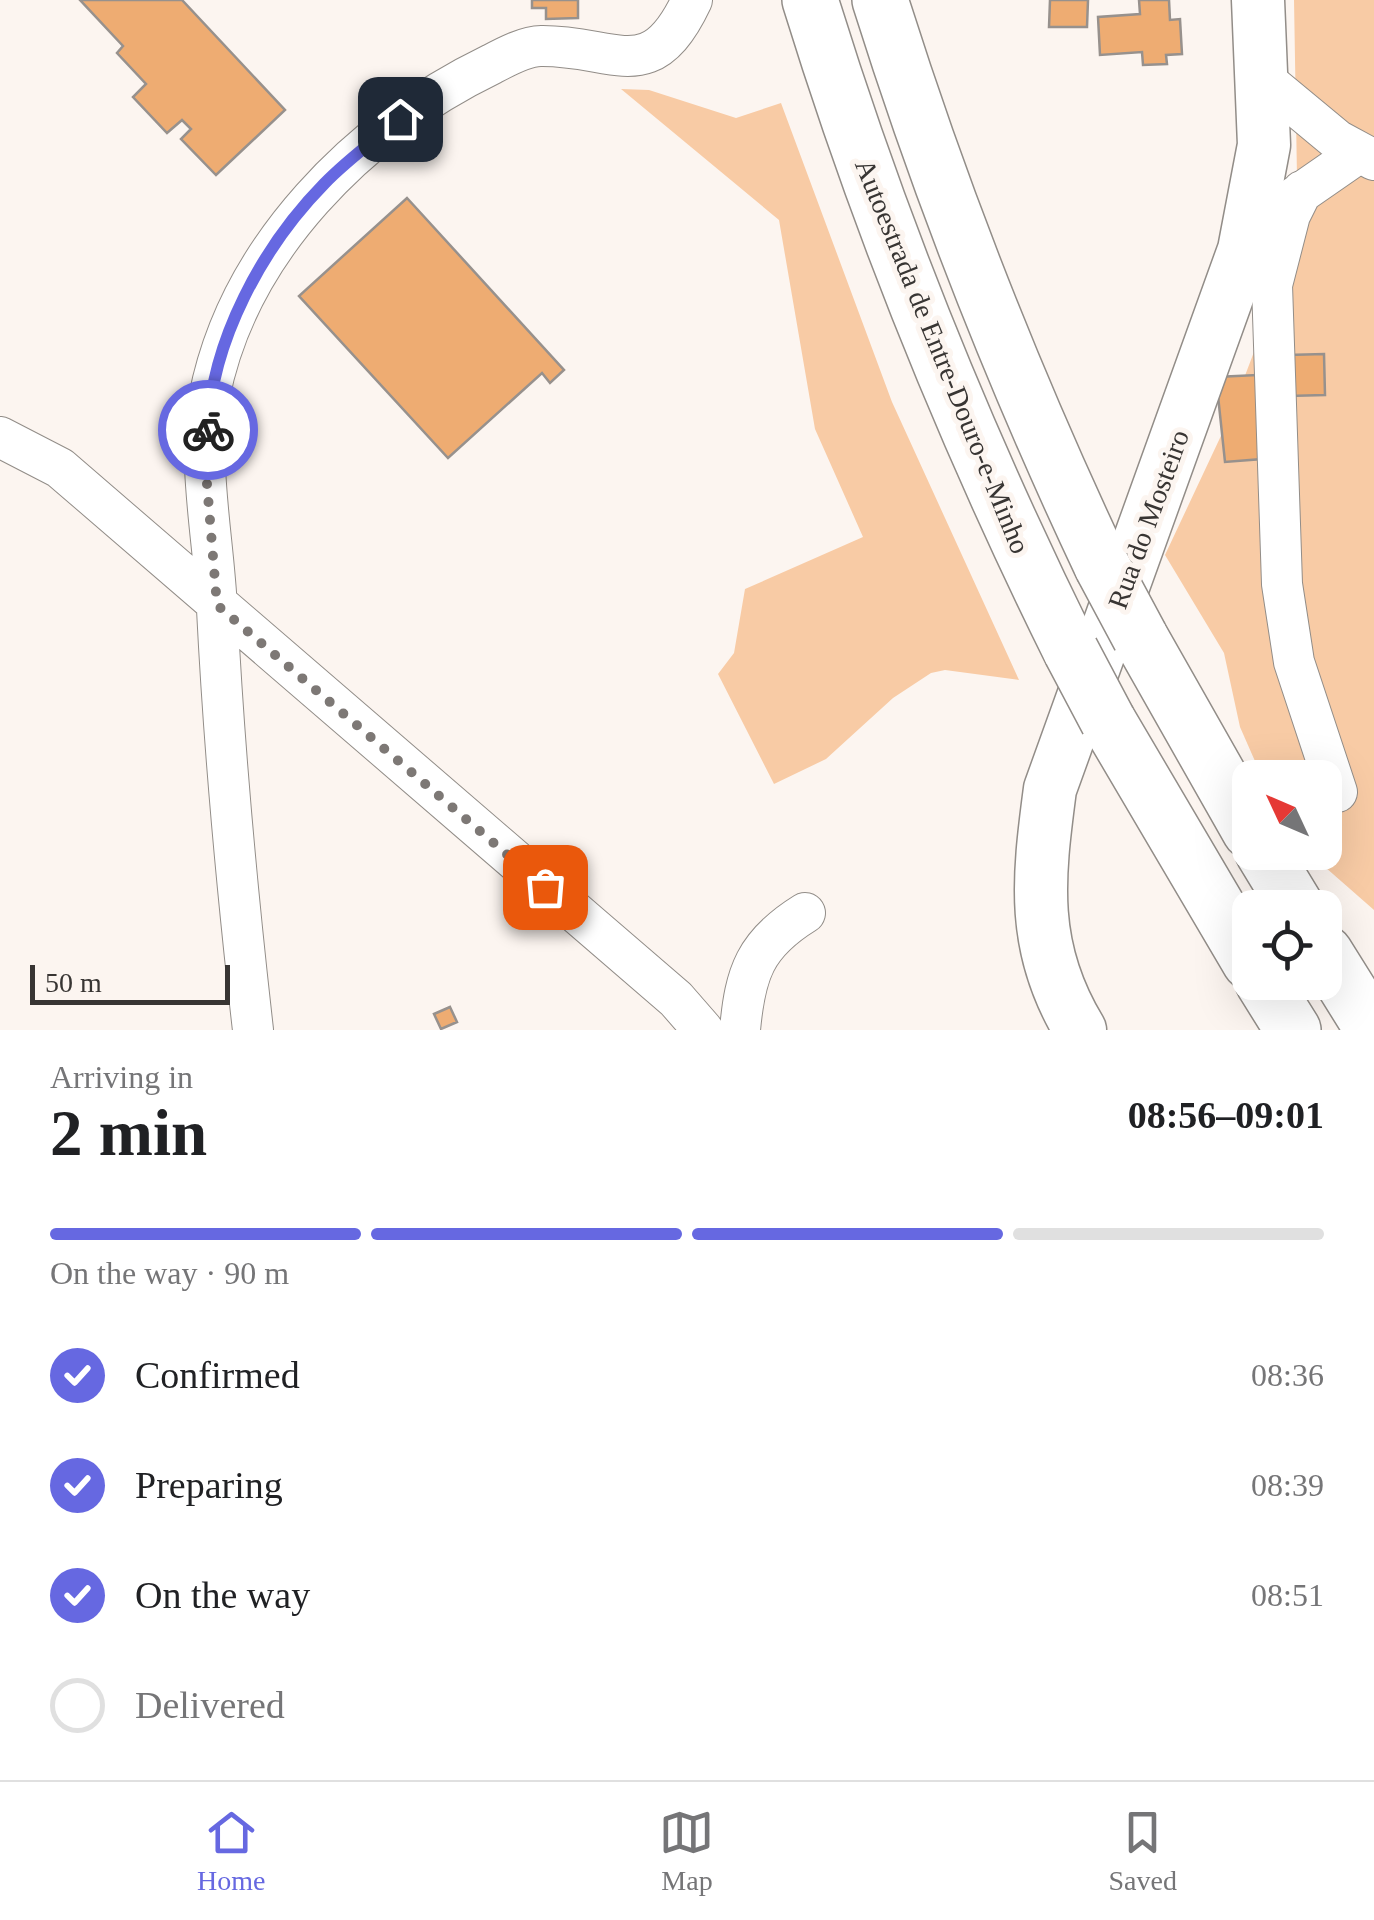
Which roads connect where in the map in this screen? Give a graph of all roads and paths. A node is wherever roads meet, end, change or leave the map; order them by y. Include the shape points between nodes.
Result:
1 (692, 0) edge
2 (810, 0) edge
3 (880, 0) edge
4 (1258, 0) edge
5 (1261, 77) junction
6 (1264, 146) junction
7 (1356, 151) edge
8 (1302, 191) junction
9 (1244, 250) junction
10 (0, 437) edge
11 (217, 605) junction
12 (1326, 760) edge
13 (1232, 799) edge
14 (805, 913) dead end
15 (1232, 932) edge
16 (1342, 980) edge
17 (1274, 1000) edge
18 (253, 1030) edge
19 (703, 1030) edge
20 (740, 1030) edge
21 (1080, 1030) edge
22 (1293, 1030) edge
23 (1373, 1030) edge

1 - 11 street via 662,48 632,60 538,46 426,97 324,184 265,259 238,311 209,398 207,484
2 - 15 highway, Autoestrada de Entre-Douro-e-Minho, bridge via 858,150 957,405 1108,722
3 - 13 highway, bridge via 1005,349 1102,566
4 - 5 main road, Rua do Mosteiro
5 - 6 main road, Rua do Mosteiro
5 - 7 street
6 - 7 street via 1299,164
6 - 9 main road, Rua do Mosteiro
7 - 8 street
8 - 9 street
8 - 12 street via 1272,285 1282,584 1294,662
9 - 21 main road, Rua do Mosteiro via 1050,789 1038,878 1044,951
10 - 11 street via 60,468
11 - 18 street
11 - 19 street via 676,999
14 - 20 street via 779,929 748,973
16 - 23 highway
17 - 22 highway

